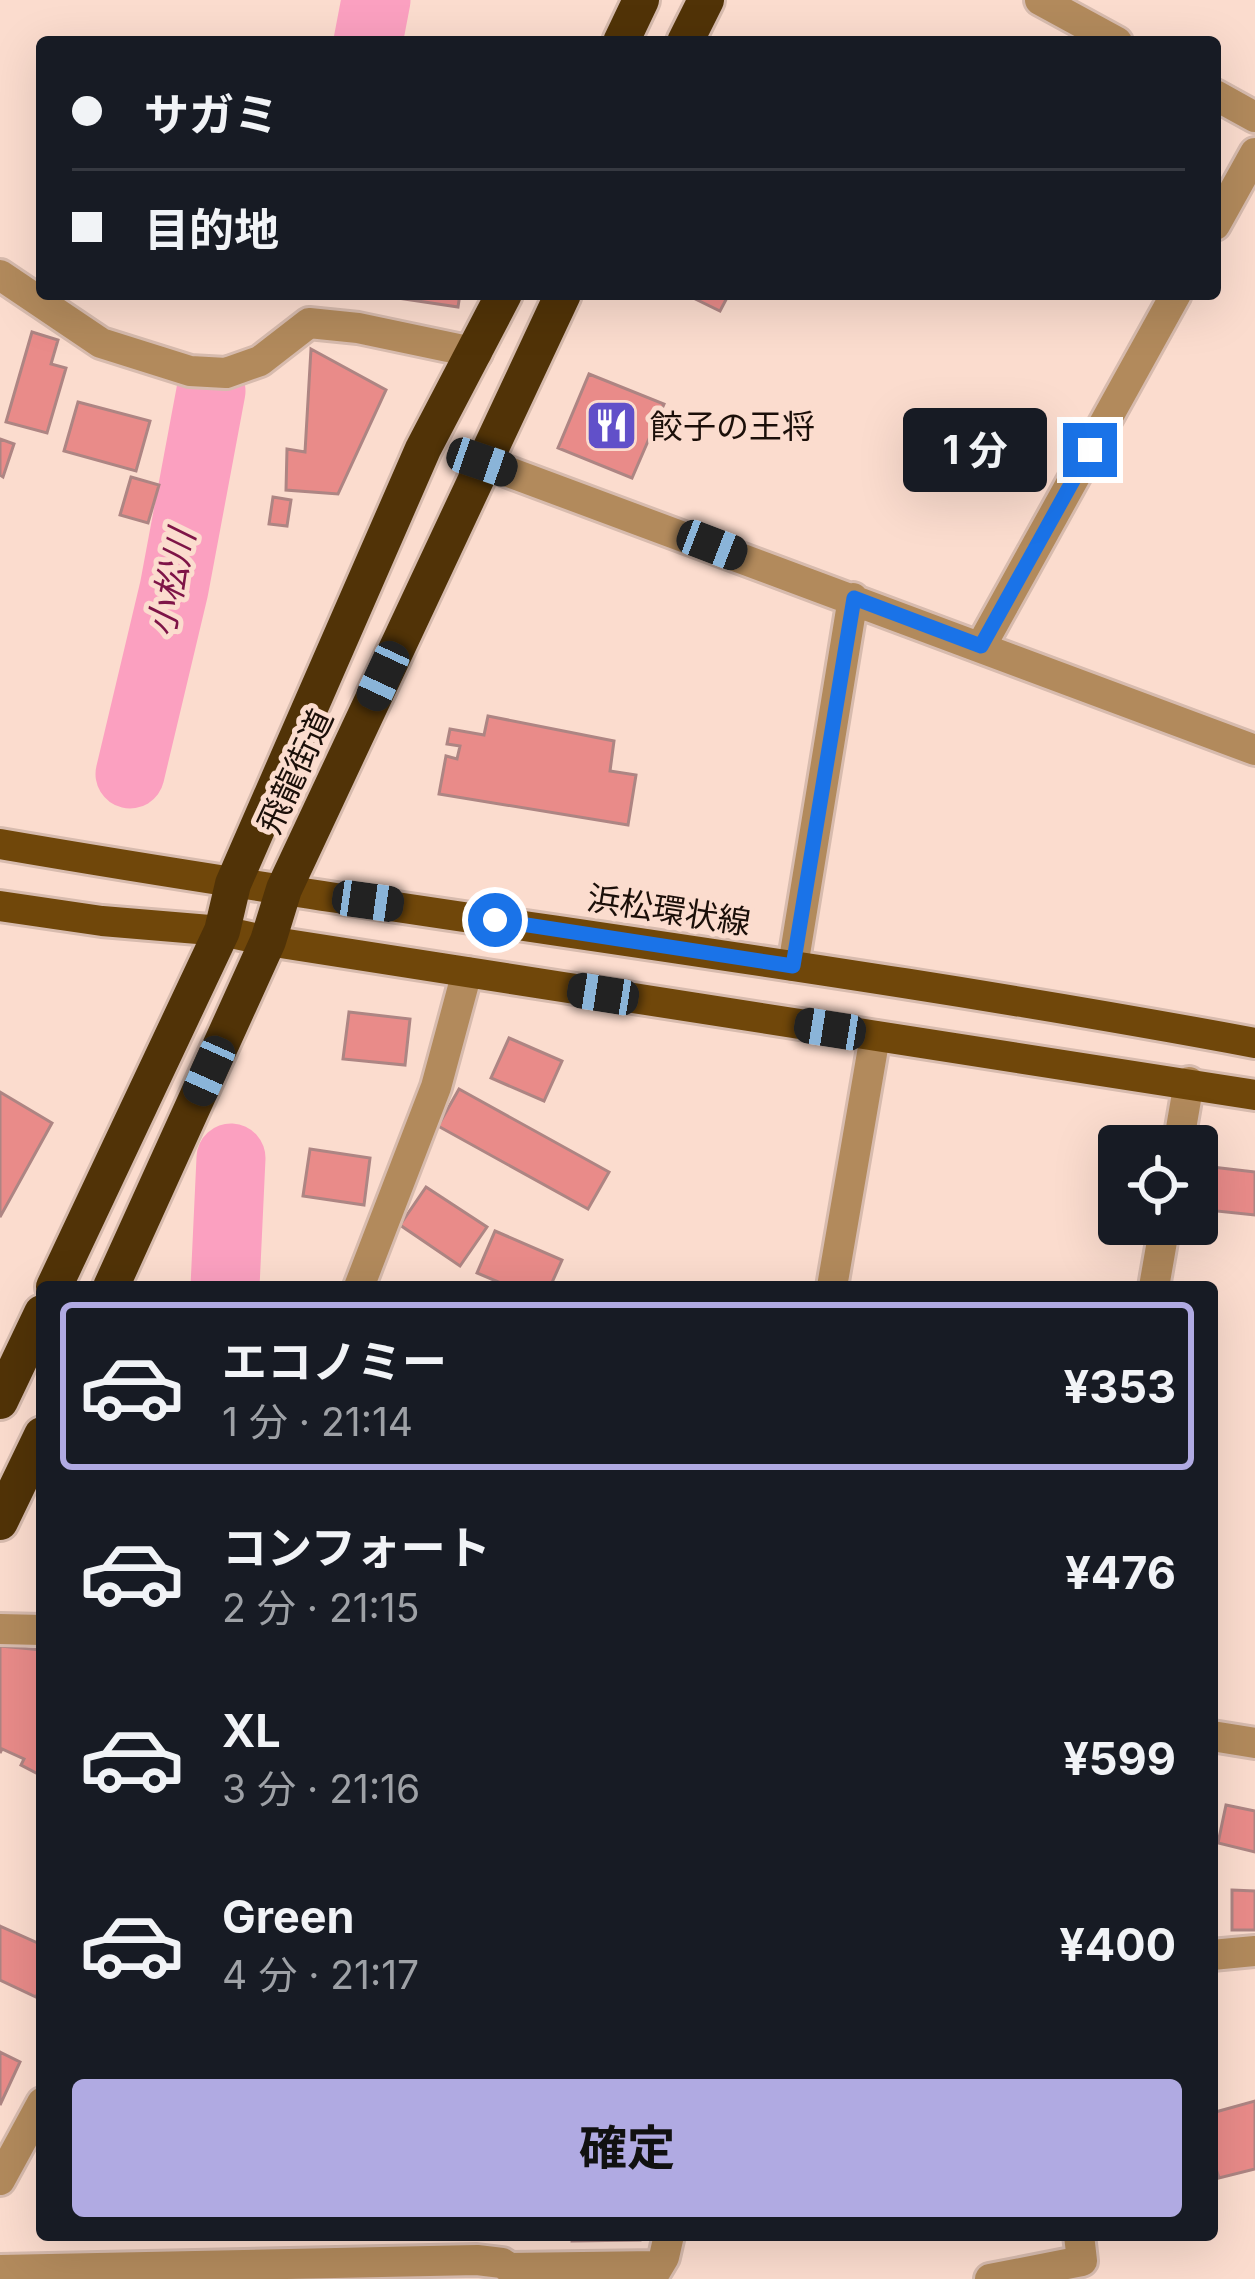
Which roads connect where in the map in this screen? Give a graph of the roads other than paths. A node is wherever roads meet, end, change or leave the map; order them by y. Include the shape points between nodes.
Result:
1 (641, 0) edge
2 (706, 0) edge
3 (1040, 0) edge
4 (625, 36) edge
5 (689, 36) edge
6 (1106, 36) edge
7 (1221, 98) edge
8 (1255, 117) edge
9 (1255, 153) edge
10 (1221, 214) edge
11 (0, 275) edge
12 (36, 299) edge
13 (37, 300) edge
14 (501, 300) edge
15 (560, 300) edge
16 (1174, 300) edge
17 (477, 352) junction
18 (482, 462) junction
19 (854, 598) junction
20 (981, 646) junction
21 (1255, 750) edge
22 (0, 844) edge
23 (233, 884) junction
24 (284, 889) junction
25 (0, 906) edge
26 (222, 931) junction
27 (268, 941) junction
28 (793, 966) junction
29 (467, 972) junction
30 (875, 1036) junction
31 (1255, 1043) edge
32 (1190, 1082) junction
33 (1255, 1096) edge
34 (1182, 1125) edge
35 (1161, 1245) edge
36 (57, 1281) edge
37 (114, 1281) edge
38 (361, 1281) edge
39 (833, 1281) edge
40 (1155, 1281) edge
41 (36, 1326) edge
42 (0, 1401) edge
43 (36, 1447) edge
44 (0, 1522) edge
45 (0, 1629) edge
46 (36, 1630) edge
47 (1218, 1737) edge
48 (1255, 1743) edge
49 (1255, 1951) edge
50 (1218, 1954) edge
51 (36, 2114) edge
52 (0, 2180) edge
53 (667, 2241) edge
54 (1079, 2241) edge
55 (0, 2270) edge
56 (518, 2273) edge
57 (654, 2273) edge
58 (990, 2279) edge

1 - 4 highway
2 - 5 highway
3 - 6 street
7 - 8 street
9 - 10 street
11 - 12 street
13 - 17 street via 101,343 190,371 226,373 260,361 309,323
14 - 17 highway, 飛龍街道
15 - 18 highway, 飛龍街道
16 - 20 street
17 - 23 highway, 飛龍街道 via 423,449
18 - 19 street
18 - 24 highway, 飛龍街道
19 - 20 street
19 - 28 street
20 - 21 street
22 - 23 main road, 浜松環状線
23 - 24 main road, 浜松環状線
23 - 26 highway, 飛龍街道
24 - 27 highway, 飛龍街道
24 - 28 main road, 浜松環状線
25 - 26 main road
26 - 27 main road
26 - 36 highway, 飛龍街道
27 - 29 main road
27 - 37 highway, 飛龍街道
28 - 31 main road, 浜松環状線
29 - 30 main road
29 - 38 street via 436,1087
30 - 32 main road
30 - 39 street
32 - 33 main road
32 - 34 street
35 - 40 street
41 - 42 highway
43 - 44 highway
45 - 46 street
47 - 48 street
49 - 50 street
51 - 52 street
53 - 57 street
54 - 58 street via 1082,2261
55 - 56 street via 477,2260
56 - 57 street

